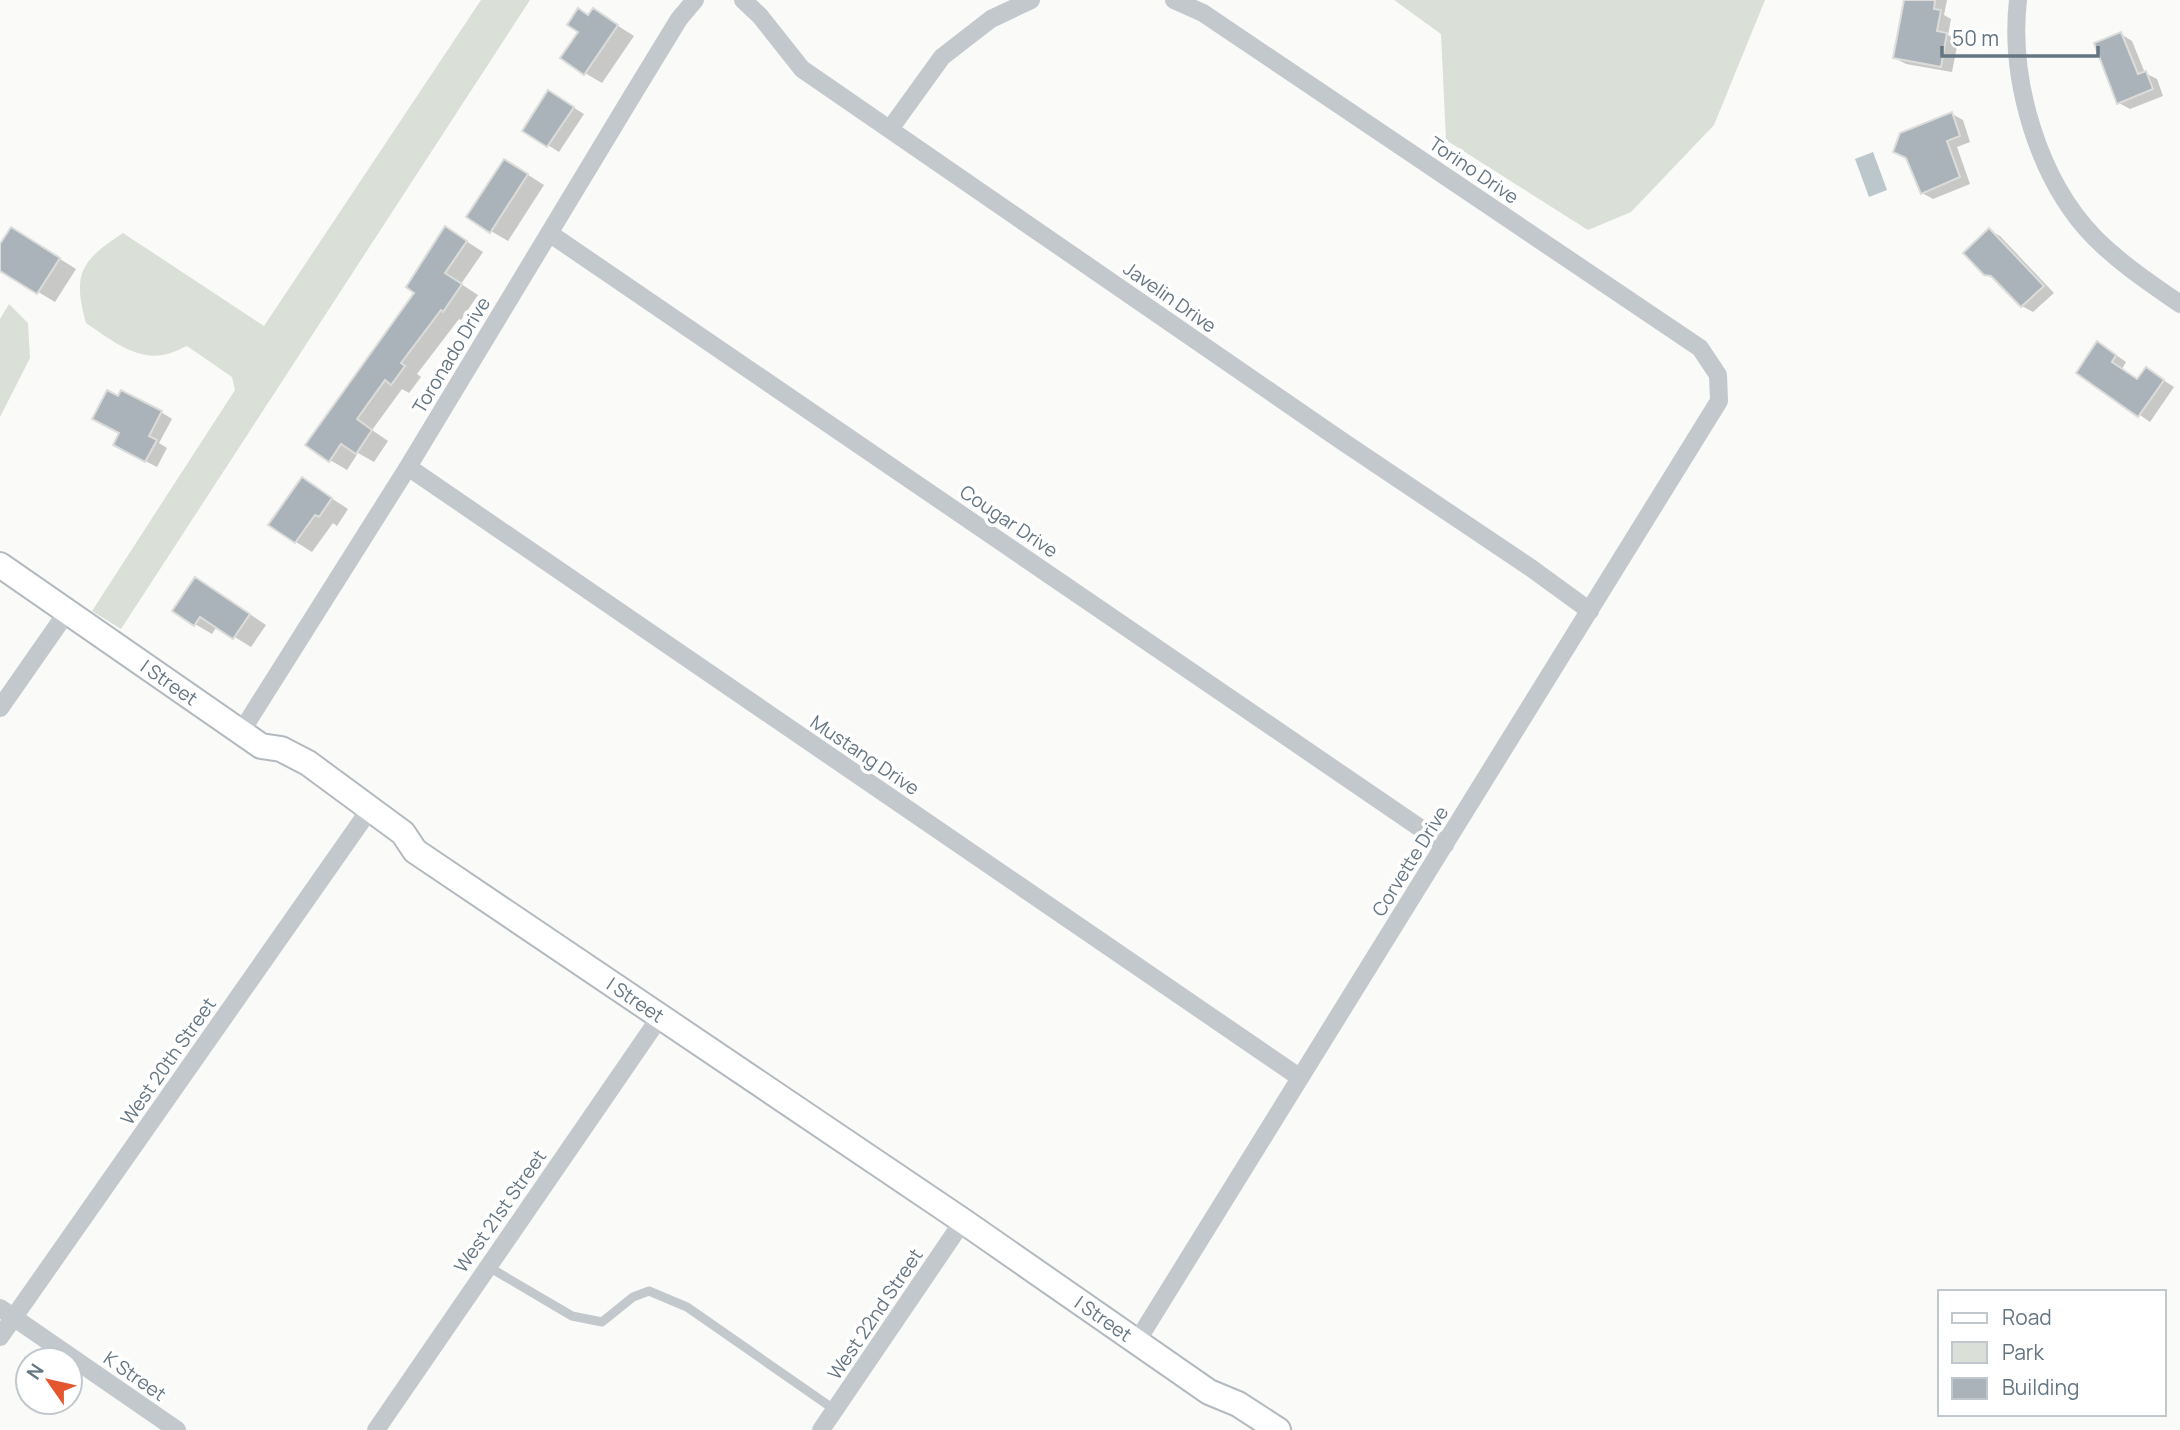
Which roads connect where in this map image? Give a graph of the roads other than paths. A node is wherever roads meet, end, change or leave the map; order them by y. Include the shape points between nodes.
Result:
1 (695, 0) edge
2 (743, 0) edge
3 (1031, 0) edge
4 (1174, 0) edge
5 (2018, 0) edge
6 (890, 129) junction
7 (549, 233) junction
8 (2180, 304) edge
9 (1719, 401) joint
10 (408, 467) junction
11 (0, 565) edge
12 (1590, 611) junction
13 (67, 612) junction
14 (0, 708) edge
15 (241, 732) junction
16 (370, 809) junction
17 (1445, 845) junction
18 (660, 1017) junction
19 (1298, 1077) junction
20 (963, 1221) junction
21 (487, 1266) junction
22 (7, 1313) edge
23 (0, 1337) edge
24 (1136, 1343) junction
25 (835, 1410) junction
26 (1271, 1428) edge
27 (177, 1430) edge
28 (376, 1430) edge
29 (821, 1430) edge

1 - 7 street, Toronado Drive
2 - 6 street, Javelin Drive via 802,69
3 - 6 street via 991,19 942,57
4 - 9 street, Torino Drive via 1203,13 1700,348 1718,375
5 - 8 street via 2015,27 2022,94 2046,164 2093,236 2123,264
6 - 12 street, Javelin Drive
7 - 10 street, Toronado Drive
7 - 17 street, Cougar Drive
9 - 12 street, Corvette Drive
10 - 15 street, Toronado Drive
10 - 19 street, Mustang Drive
11 - 13 street, I Street
12 - 17 street, Corvette Drive
13 - 14 street
13 - 15 street, I Street
15 - 16 street, I Street via 261,746 281,748 308,763
16 - 18 street, I Street via 403,833 415,851
16 - 22 street, West 20th Street
17 - 19 street, Corvette Drive
18 - 20 street, I Street
18 - 21 street, West 21st Street
19 - 24 street, Corvette Drive
20 - 24 street, I Street
20 - 25 street, West 22nd Street
21 - 25 lane via 572,1315 602,1322 633,1297 649,1291 687,1307
21 - 28 street, West 21st Street
22 - 23 street, West 20th Street
22 - 27 street, K Street
24 - 26 street, I Street
25 - 29 street, West 22nd Street

